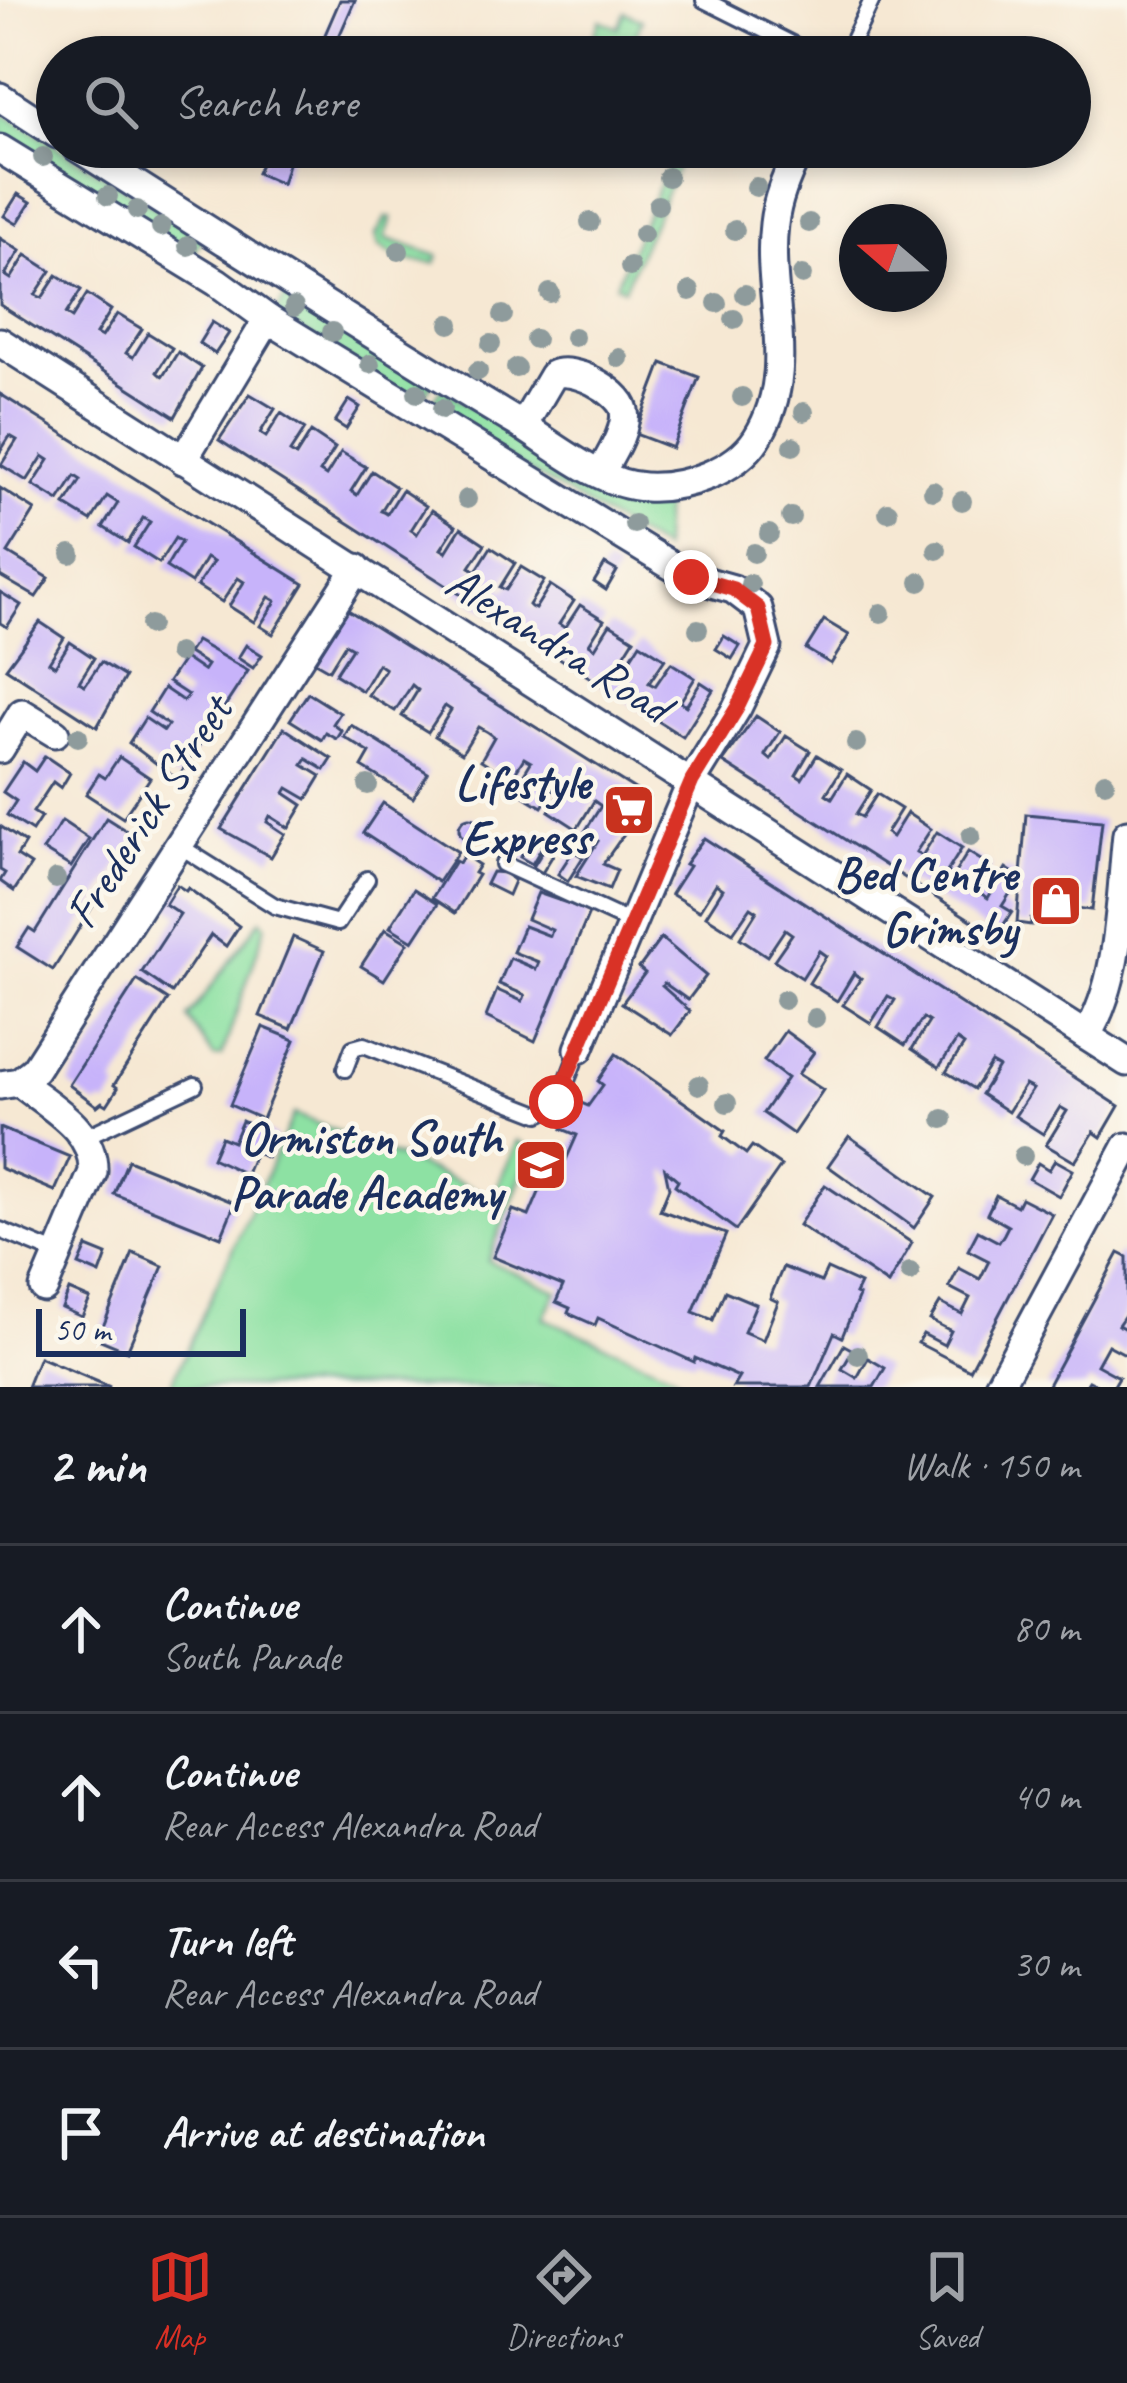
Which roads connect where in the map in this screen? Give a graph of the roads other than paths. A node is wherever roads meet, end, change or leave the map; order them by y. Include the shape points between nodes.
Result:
1 (704, 0) edge
2 (872, 0) edge
3 (776, 36) edge
4 (854, 36) edge
5 (0, 97) edge
6 (36, 120) edge
7 (0, 149) edge
8 (111, 168) edge
9 (790, 168) edge
10 (268, 319) junction
11 (0, 342) edge
12 (523, 426) junction
13 (183, 460) junction
14 (601, 472) junction
15 (357, 568) junction
16 (55, 733) dead end
17 (0, 748) edge
18 (692, 781) junction
19 (1127, 834) edge
20 (178, 845) junction
21 (503, 864) dead end
22 (368, 879) dead end
23 (631, 922) junction
24 (1086, 1036) junction
25 (579, 1049) joint
26 (1127, 1062) edge
27 (345, 1069) dead end
28 (9, 1084) edge
29 (196, 1085) dead end
30 (86, 1136) junction
31 (1127, 1147) edge
32 (0, 1230) edge
33 (58, 1254) junction
34 (44, 1288) dead end
35 (998, 1387) edge

1 - 3 lane
2 - 4 lane
5 - 6 street
7 - 10 street
8 - 12 street
9 - 14 street via 774,224 779,369 757,439 741,459 682,483 645,487
10 - 13 street
10 - 18 street via 691,577 733,589 758,608 767,646
11 - 13 street, Alexandra Road
12 - 14 street
12 - 14 street via 561,370 615,396 625,418
13 - 15 street, Alexandra Road
15 - 18 street, Alexandra Road
15 - 20 street, Frederick Street
16 - 17 street via 22,713
18 - 23 street
18 - 24 street, Alexandra Road
19 - 24 street via 1108,987
20 - 22 lane via 274,906 338,923
20 - 28 street, Frederick Street via 34,1069
21 - 23 lane
23 - 25 street
24 - 26 street, Alexandra Road
25 - 27 lane via 556,1102 538,1114 364,1045 353,1048
28 - 30 street
29 - 30 lane
30 - 33 street via 93,1172
31 - 35 street
32 - 33 lane
33 - 34 street

